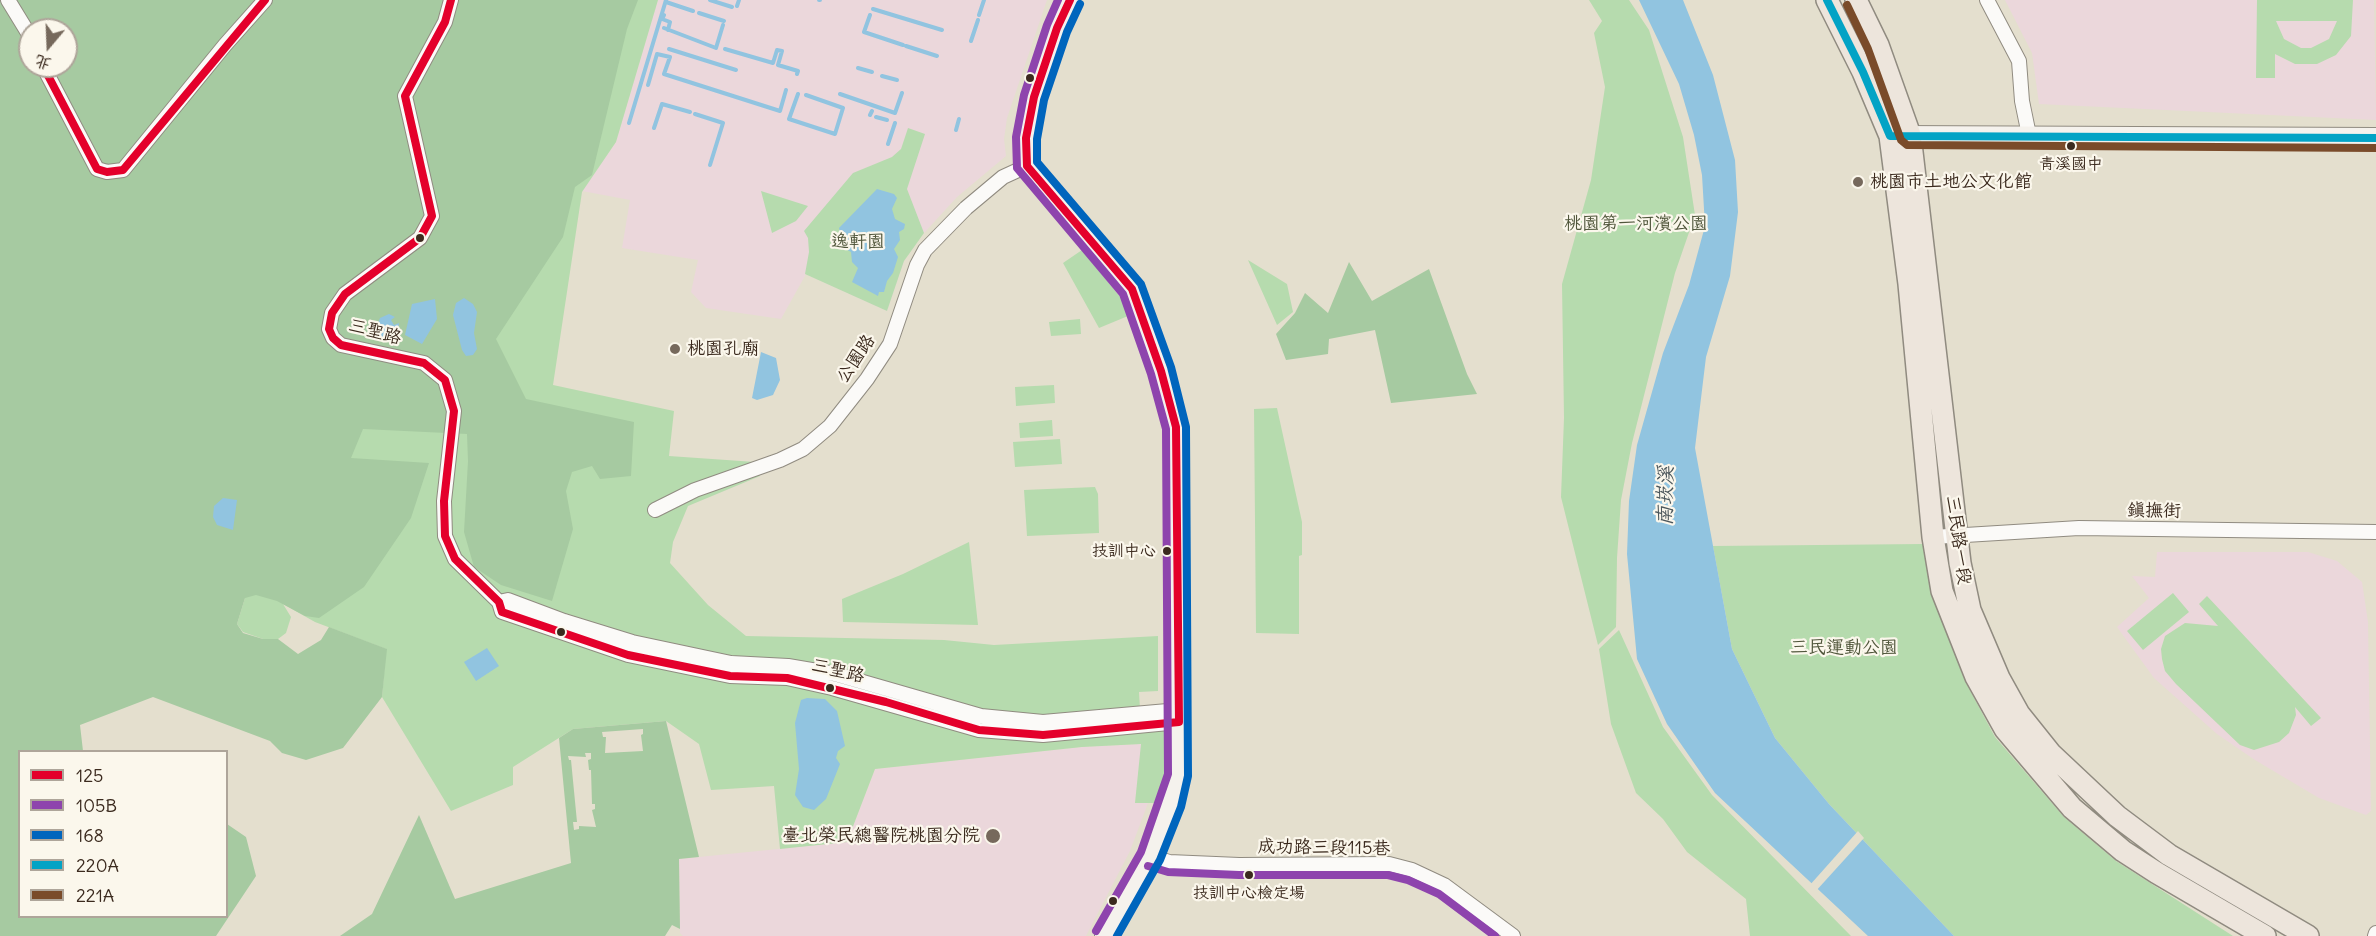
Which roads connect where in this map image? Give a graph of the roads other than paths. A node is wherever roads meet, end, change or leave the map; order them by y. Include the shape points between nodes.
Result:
1 (8, 0) edge
2 (264, 0) edge
3 (451, 0) edge
4 (1070, 0) edge
5 (1827, 0) edge
6 (1856, 0) edge
7 (1987, 0) edge
8 (21, 18) edge
9 (49, 78) edge
10 (2029, 135) junction
11 (1900, 136) junction
12 (2376, 138) edge
13 (1027, 166) junction
14 (655, 510) dead end
15 (2376, 532) edge
16 (1933, 537) junction
17 (1956, 538) junction
18 (1179, 716) junction
19 (1151, 856) junction
20 (1105, 936) edge
21 (1513, 936) edge
22 (2265, 936) edge
23 (2308, 936) edge

1 - 8 street
2 - 9 street via 123,170 97,169
3 - 18 street, 三聖路 via 445,22 405,96 432,216 420,237 345,294 332,314 329,329 341,345 424,363 446,380 454,411 444,501 445,536 455,559 499,603 508,600 632,642 732,663 835,674 981,716 1043,722
4 - 13 street via 1034,97 1026,138
5 - 11 main road, 三民路一段
6 - 11 main road, 三民路一段 via 1878,45
7 - 10 street via 2019,61
10 - 11 street
10 - 12 street
11 - 16 main road, 三民路一段 via 1909,284
11 - 17 main road, 三民路一段 via 1937,354
13 - 14 street, 公園路 via 1003,177 926,250 917,265 890,344 830,426 803,449 695,490
13 - 18 street via 1132,289 1161,371 1176,427
15 - 17 street, 鎮撫街 via 2079,528
16 - 17 street, 鎮撫街
16 - 22 main road, 三民路一段 via 1942,591 1976,677 2005,729 2038,770 2072,808 2123,851
17 - 23 main road, 三民路一段 via 1970,610 1987,652 2019,714 2051,754 2117,816 2169,855
18 - 19 street via 1178,775 1172,803
19 - 20 street
19 - 21 street, 成功路三段115巷 via 1169,862 1239,865 1387,864 1413,870 1444,885

